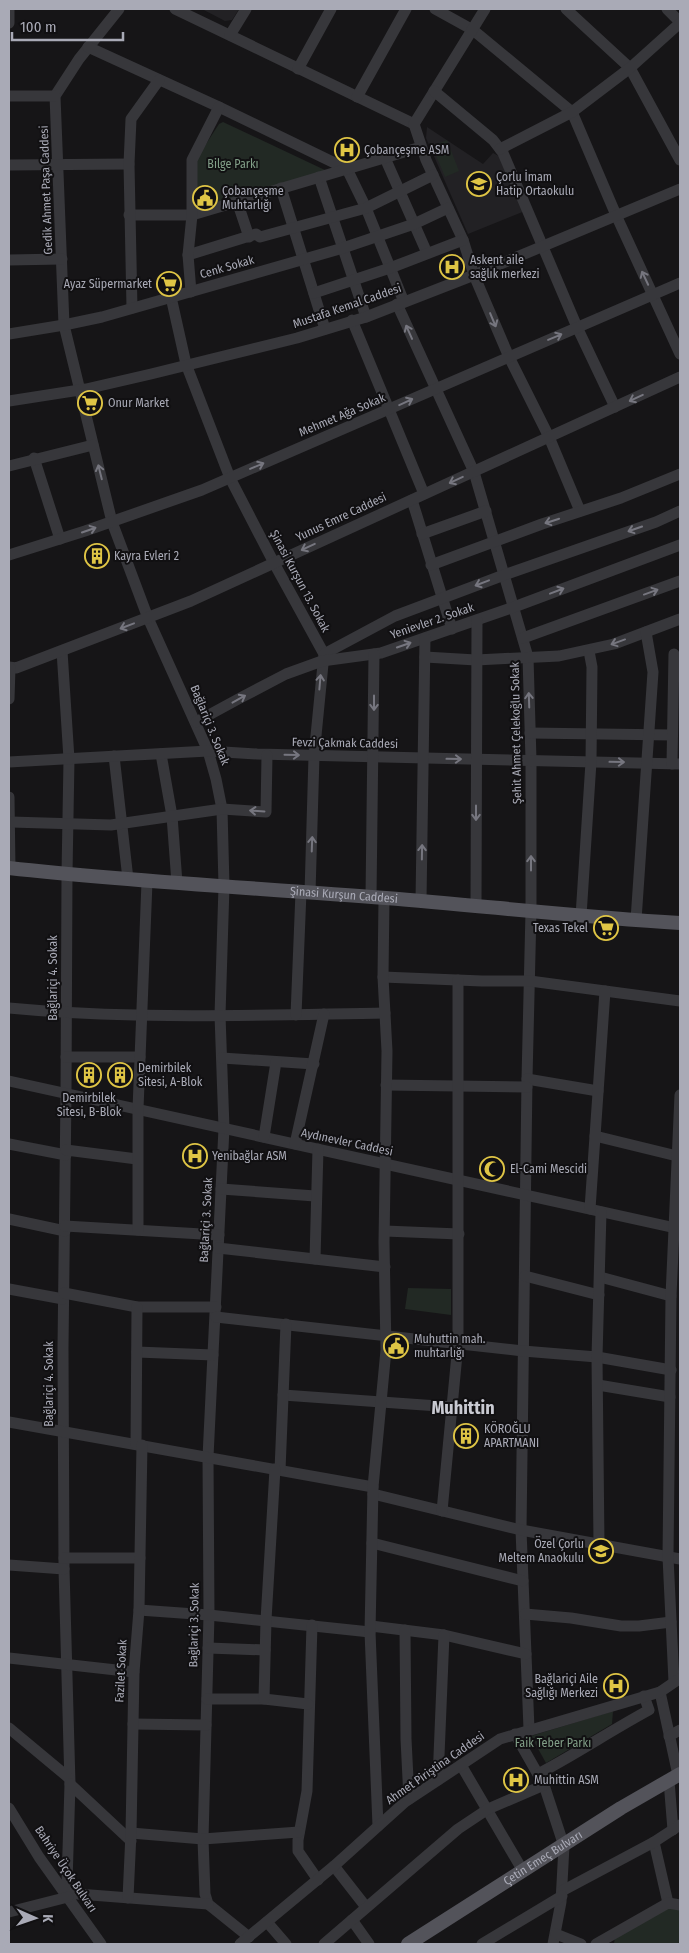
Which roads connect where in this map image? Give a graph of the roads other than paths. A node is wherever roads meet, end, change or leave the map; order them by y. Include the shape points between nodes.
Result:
1 (10, 9) edge
2 (119, 9) edge
3 (174, 9) edge
4 (246, 9) edge
5 (331, 9) edge
6 (406, 9) edge
7 (435, 9) edge
8 (485, 9) edge
9 (566, 9) edge
10 (667, 9) edge
11 (680, 22) edge
12 (9, 23) edge
13 (473, 30) junction
14 (230, 35) junction
15 (88, 47) junction
16 (298, 68) junction
17 (630, 68) junction
18 (159, 80) junction
19 (434, 91) junction
20 (9, 96) edge
21 (55, 96) junction
22 (357, 97) junction
23 (219, 107) junction
24 (572, 112) junction
25 (414, 124) junction
26 (421, 147) junction
27 (500, 149) junction
28 (385, 158) junction
29 (680, 160) edge
30 (59, 164) junction
31 (129, 164) junction
32 (9, 165) edge
33 (347, 169) junction
34 (432, 175) junction
35 (319, 177) junction
36 (281, 188) junction
37 (680, 188) edge
38 (400, 192) junction
39 (236, 201) junction
40 (366, 208) junction
41 (448, 208) junction
42 (129, 215) junction
43 (192, 215) junction
44 (616, 215) junction
45 (333, 218) junction
46 (414, 224) junction
47 (294, 229) junction
48 (249, 237) junction
49 (378, 237) junction
50 (462, 240) junction
51 (543, 246) junction
52 (343, 248) junction
53 (427, 253) junction
54 (188, 255) junction
55 (9, 260) edge
56 (62, 260) junction
57 (304, 260) junction
58 (390, 268) junction
59 (474, 275) junction
60 (353, 279) junction
61 (680, 283) edge
62 (191, 292) junction
63 (314, 293) junction
64 (653, 295) junction
65 (171, 297) junction
66 (400, 303) junction
67 (132, 308) junction
68 (366, 316) junction
69 (352, 320) junction
70 (64, 325) junction
71 (577, 327) junction
72 (325, 329) junction
73 (9, 334) edge
74 (680, 354) edge
75 (509, 357) junction
76 (186, 364) junction
77 (680, 378) edge
78 (435, 389) junction
79 (79, 390) junction
80 (9, 401) edge
81 (615, 407) junction
82 (389, 410) junction
83 (549, 437) junction
84 (93, 445) junction
85 (34, 458) junction
86 (9, 466) edge
87 (474, 472) junction
88 (680, 474) edge
89 (230, 478) junction
90 (424, 494) junction
91 (412, 500) junction
92 (486, 511) junction
93 (680, 511) edge
94 (580, 512) junction
95 (112, 522) junction
96 (422, 534) junction
97 (60, 539) junction
98 (495, 542) junction
99 (680, 545) edge
100 (9, 555) edge
101 (274, 563) junction
102 (431, 565) junction
103 (504, 575) junction
104 (680, 581) edge
105 (442, 598) junction
106 (514, 607) junction
107 (148, 618) junction
108 (680, 619) edge
109 (476, 620) junction
110 (452, 629) junction
111 (646, 632) junction
112 (425, 638) junction
113 (523, 638) junction
114 (62, 651) junction
115 (589, 651) junction
116 (374, 654) junction
117 (674, 654) dead end
118 (425, 657) junction
119 (528, 657) junction
120 (323, 658) junction
121 (476, 660) junction
122 (9, 668) edge
123 (9, 699) edge
124 (196, 722) junction
125 (530, 733) junction
126 (591, 734) junction
127 (648, 735) junction
128 (672, 735) junction
129 (208, 751) junction
130 (161, 754) junction
131 (267, 754) junction
132 (114, 756) junction
133 (314, 756) junction
134 (374, 757) junction
135 (424, 758) junction
136 (70, 759) junction
137 (477, 759) junction
138 (531, 760) junction
139 (9, 762) edge
140 (591, 762) junction
141 (646, 763) junction
142 (676, 764) edge
143 (9, 797) edge
144 (222, 809) junction
145 (172, 816) junction
146 (11, 822) junction
147 (122, 823) junction
148 (69, 824) junction
149 (9, 868) edge
150 (67, 874) junction
151 (128, 879) junction
152 (147, 882) junction
153 (177, 884) junction
154 (224, 886) junction
155 (306, 893) junction
156 (377, 898) junction
157 (421, 901) junction
158 (476, 907) junction
159 (531, 911) junction
160 (581, 916) junction
161 (636, 920) junction
162 (680, 923) edge
163 (383, 976) junction
164 (458, 980) junction
165 (530, 981) junction
166 (606, 991) junction
167 (680, 1001) edge
168 (9, 1008) edge
169 (66, 1014) junction
170 (324, 1014) junction
171 (385, 1014) junction
172 (296, 1015) junction
173 (142, 1016) junction
174 (220, 1016) junction
175 (66, 1057) junction
176 (140, 1057) junction
177 (222, 1058) junction
178 (276, 1062) junction
179 (314, 1064) junction
180 (9, 1081) edge
181 (527, 1083) junction
182 (386, 1085) junction
183 (459, 1086) junction
184 (598, 1091) junction
185 (66, 1094) junction
186 (680, 1095) edge
187 (138, 1109) junction
188 (680, 1119) edge
189 (224, 1128) junction
190 (595, 1136) junction
191 (264, 1137) junction
192 (9, 1144) edge
193 (296, 1144) junction
194 (318, 1149) junction
195 (66, 1153) junction
196 (137, 1159) junction
197 (678, 1162) edge
198 (385, 1164) junction
199 (459, 1180) junction
200 (221, 1189) junction
201 (526, 1195) junction
202 (315, 1196) junction
203 (596, 1211) junction
204 (9, 1219) edge
205 (65, 1228) junction
206 (677, 1228) edge
207 (138, 1230) junction
208 (385, 1231) junction
209 (459, 1234) junction
210 (219, 1235) junction
211 (218, 1248) junction
212 (315, 1259) junction
213 (385, 1267) junction
214 (525, 1276) junction
215 (600, 1277) junction
216 (9, 1289) edge
217 (599, 1295) junction
218 (64, 1296) junction
219 (671, 1296) junction
220 (137, 1307) junction
221 (216, 1312) junction
222 (286, 1324) junction
223 (385, 1336) junction
224 (458, 1344) junction
225 (523, 1351) junction
226 (137, 1352) junction
227 (214, 1355) junction
228 (597, 1357) junction
229 (674, 1374) edge
230 (598, 1385) junction
231 (283, 1395) junction
232 (670, 1397) junction
233 (381, 1401) junction
234 (452, 1407) junction
235 (9, 1422) edge
236 (63, 1431) junction
237 (139, 1444) junction
238 (208, 1457) junction
239 (277, 1470) junction
240 (373, 1490) junction
241 (442, 1510) junction
242 (521, 1530) junction
243 (372, 1543) junction
244 (598, 1544) junction
245 (668, 1557) junction
246 (140, 1558) junction
247 (680, 1559) edge
248 (64, 1564) junction
249 (9, 1565) edge
250 (523, 1581) junction
251 (139, 1610) junction
252 (524, 1614) junction
253 (209, 1615) junction
254 (266, 1620) junction
255 (671, 1622) junction
256 (312, 1625) junction
257 (370, 1629) junction
258 (404, 1630) junction
259 (444, 1635) junction
260 (208, 1648) junction
261 (265, 1650) junction
262 (526, 1654) junction
263 (9, 1658) edge
264 (67, 1665) junction
265 (134, 1672) junction
266 (677, 1680) edge
267 (660, 1692) junction
268 (644, 1696) junction
269 (207, 1699) junction
270 (264, 1700) junction
271 (308, 1704) junction
272 (649, 1710) junction
273 (665, 1719) junction
274 (133, 1724) junction
275 (206, 1725) junction
276 (9, 1728) edge
277 (529, 1729) junction
278 (680, 1730) edge
279 (515, 1734) junction
280 (669, 1736) junction
281 (461, 1764) junction
282 (538, 1774) junction
283 (676, 1777) edge
284 (438, 1780) junction
285 (69, 1781) junction
286 (544, 1785) junction
287 (409, 1799) junction
288 (9, 1808) edge
289 (488, 1809) junction
290 (378, 1826) junction
291 (676, 1828) edge
292 (299, 1832) junction
293 (131, 1837) junction
294 (203, 1838) junction
295 (654, 1842) junction
296 (564, 1846) junction
297 (334, 1866) junction
298 (523, 1871) junction
299 (318, 1880) junction
300 (562, 1893) junction
301 (67, 1895) junction
302 (128, 1898) junction
303 (668, 1903) junction
304 (208, 1904) junction
305 (680, 1905) edge
306 (366, 1908) junction
307 (9, 1912) edge
308 (352, 1920) junction
309 (267, 1922) junction
310 (554, 1939) edge
311 (244, 1941) edge
312 (101, 1944) edge
313 (286, 1944) edge
314 (324, 1944) edge
315 (369, 1944) edge
316 (408, 1944) edge
317 (482, 1944) edge
318 (581, 1944) edge
319 (596, 1944) edge

1 - 12 street
2 - 15 street
3 - 14 street
4 - 14 street
5 - 16 street
6 - 22 street
7 - 13 street
8 - 13 street
9 - 17 street
10 - 11 street
11 - 17 street
13 - 19 street
13 - 24 street
14 - 16 street
15 - 18 street
15 - 21 street
16 - 22 street
17 - 24 street
17 - 29 street
18 - 23 street
18 - 31 street via 131,119
19 - 25 street
19 - 27 street
20 - 21 street
21 - 30 street, Gedik Ahmet Paşa Caddesi
22 - 25 street
23 - 33 street
23 - 43 street via 192,160
24 - 27 street
24 - 44 street
25 - 26 street
26 - 28 street
26 - 34 street
27 - 51 street
28 - 33 street
28 - 38 street
30 - 31 street
30 - 32 street
30 - 56 street, Gedik Ahmet Paşa Caddesi
31 - 42 street
33 - 35 street
33 - 40 street, Şehit Ahmet Çelekoğlu Sokak
34 - 38 street
34 - 41 street
35 - 36 street
35 - 45 street
36 - 39 street
36 - 47 street
37 - 44 street, Mustafa Kemal Caddesi
38 - 40 street
38 - 46 street
39 - 43 street
39 - 48 street
40 - 45 street
40 - 49 street, Şehit Ahmet Çelekoğlu Sokak
41 - 46 street, Cenk Sokak
41 - 50 street
42 - 43 street
42 - 67 street
43 - 54 street
44 - 51 street, Mustafa Kemal Caddesi
64 -> 44 street
45 - 47 street
45 - 52 street
46 - 49 street, Cenk Sokak
46 - 53 street
47 - 48 street
47 - 57 street
48 - 54 street
49 - 52 street, Cenk Sokak
49 - 58 street, Şehit Ahmet Çelekoğlu Sokak
50 - 53 street
50 - 59 street
51 - 59 street, Mustafa Kemal Caddesi
51 - 71 street
52 - 57 street, Cenk Sokak
52 - 60 street
53 - 58 street
54 - 62 street
55 - 56 street
56 - 70 street, Gedik Ahmet Paşa Caddesi
57 - 62 street, Cenk Sokak
57 - 63 street
58 - 60 street
58 - 66 street, Şehit Ahmet Çelekoğlu Sokak
59 - 66 street, Mustafa Kemal Caddesi
59 -> 75 street
60 - 63 street
60 - 68 street
61 - 64 street, Mehmet Ağa Sokak
62 - 65 street, Cenk Sokak
63 - 72 street
64 - 71 street, Mehmet Ağa Sokak
64 - 74 street
65 - 67 street, Cenk Sokak
65 - 76 street, Şinasi Kurşun 13. Sokak
66 - 68 street, Mustafa Kemal Caddesi
78 -> 66 street, Şehit Ahmet Çelekoğlu Sokak
67 - 70 street, Cenk Sokak
68 - 69 street, Mustafa Kemal Caddesi
69 - 72 street, Mustafa Kemal Caddesi
69 - 82 street
70 - 73 street, Cenk Sokak
70 - 79 street, Gedik Ahmet Paşa Caddesi
75 -> 71 street, Mehmet Ağa Sokak
71 - 81 street
72 - 76 street, Mustafa Kemal Caddesi
75 - 78 street, Mehmet Ağa Sokak
75 - 83 street
76 - 79 street, Mustafa Kemal Caddesi
76 - 89 street, Şinasi Kurşun 13. Sokak
77 -> 81 street, Yunus Emre Caddesi
82 -> 78 street, Mehmet Ağa Sokak
78 - 87 street, Şehit Ahmet Çelekoğlu Sokak
79 - 80 street, Mustafa Kemal Caddesi
79 - 84 street, Bağlariçi 3. Sokak
81 - 83 street, Yunus Emre Caddesi
89 -> 82 street, Mehmet Ağa Sokak
82 - 90 street
83 - 87 street, Yunus Emre Caddesi
83 - 94 street
84 - 85 street
95 -> 84 street, Bağlariçi 3. Sokak
85 - 86 street
85 - 97 street
87 -> 90 street, Yunus Emre Caddesi
87 - 92 street, Şehit Ahmet Çelekoğlu Sokak
88 - 94 street
89 - 95 street, Mehmet Ağa Sokak
89 - 101 street, Şinasi Kurşun 13. Sokak
90 - 91 street, Yunus Emre Caddesi
91 - 96 street
91 -> 101 street, Yunus Emre Caddesi
92 - 96 street
92 - 98 street, Şehit Ahmet Çelekoğlu Sokak
93 -> 103 street
94 -> 98 street
97 -> 95 street, Mehmet Ağa Sokak
95 - 107 street, Bağlariçi 3. Sokak
96 - 102 street
97 - 100 street, Mehmet Ağa Sokak
98 - 102 street
98 - 103 street, Şehit Ahmet Çelekoğlu Sokak
106 -> 99 street, Yenievler 2. Sokak
101 - 107 street, Yunus Emre Caddesi
101 - 120 street, Şinasi Kurşun 13. Sokak
102 - 105 street
103 -> 105 street
103 - 106 street, Şehit Ahmet Çelekoğlu Sokak
113 -> 104 street
105 - 110 street
105 - 120 street via 395,616
106 - 109 street, Yenievler 2. Sokak
106 - 113 street, Şehit Ahmet Çelekoğlu Sokak
107 -> 114 street, Yunus Emre Caddesi
107 - 124 street, Bağlariçi 3. Sokak
108 - 111 street
109 - 110 street, Yenievler 2. Sokak
109 - 121 street
110 - 112 street, Yenievler 2. Sokak
111 -> 115 street
111 - 127 street via 653,672
116 -> 112 street, Yenievler 2. Sokak
112 - 118 street
113 - 119 street, Şehit Ahmet Çelekoğlu Sokak
114 - 122 street, Yunus Emre Caddesi
114 - 136 street, Bağlariçi 4. Sokak
115 - 119 street
115 - 126 street via 592,667
116 - 120 street, Yenievler 2. Sokak
116 -> 134 street
117 - 128 street
118 - 121 street
118 - 135 street
119 - 121 street
125 -> 119 street, Şehit Ahmet Çelekoğlu Sokak
124 -> 120 street, Yenievler 2. Sokak
133 -> 120 street
121 - 137 street
122 - 123 street
124 - 129 street, Bağlariçi 3. Sokak
125 - 126 street
125 - 138 street, Şehit Ahmet Çelekoğlu Sokak
126 - 127 street
126 - 140 street
127 - 128 street
127 - 141 street
128 - 142 street
129 - 130 street, Fevzi Çakmak Caddesi
129 - 131 street, Fevzi Çakmak Caddesi
129 - 144 street, Bağlariçi 3. Sokak
130 - 132 street, Fevzi Çakmak Caddesi
130 - 145 street
131 -> 133 street, Fevzi Çakmak Caddesi
131 -> 144 street via 266,812
132 - 136 street, Fevzi Çakmak Caddesi
132 - 147 street
133 - 134 street, Fevzi Çakmak Caddesi
155 -> 133 street
134 - 135 street, Fevzi Çakmak Caddesi
134 - 156 street
135 -> 137 street, Fevzi Çakmak Caddesi
157 -> 135 street
136 - 139 street, Fevzi Çakmak Caddesi
136 - 148 street, Bağlariçi 4. Sokak
137 - 138 street, Fevzi Çakmak Caddesi
137 -> 158 street
138 - 140 street, Fevzi Çakmak Caddesi
159 -> 138 street, Şehit Ahmet Çelekoğlu Sokak
140 -> 141 street, Fevzi Çakmak Caddesi
140 - 160 street
141 - 142 street, Fevzi Çakmak Caddesi
141 - 161 street
143 - 146 street
144 - 145 street
144 - 154 street, Bağlariçi 3. Sokak
145 - 147 street
145 - 153 street
146 - 148 street
146 - 149 street
147 - 148 street
147 - 151 street
148 - 150 street, Bağlariçi 4. Sokak
149 - 150 main road, Şinasi Kurşun Caddesi
150 - 151 main road, Şinasi Kurşun Caddesi
150 - 169 street, Bağlariçi 4. Sokak
151 - 152 main road, Şinasi Kurşun Caddesi
152 - 153 main road, Şinasi Kurşun Caddesi
152 - 173 street
153 - 154 main road, Şinasi Kurşun Caddesi
154 - 155 main road, Şinasi Kurşun Caddesi
154 - 174 street, Bağlariçi 3. Sokak
155 - 156 main road, Şinasi Kurşun Caddesi
155 - 172 street
156 - 157 main road, Şinasi Kurşun Caddesi
156 - 163 street
157 - 158 main road, Şinasi Kurşun Caddesi
158 - 159 main road, Şinasi Kurşun Caddesi
159 - 160 main road, Şinasi Kurşun Caddesi
159 - 165 street, Şehit Ahmet Çelekoğlu Sokak
160 - 161 main road, Şinasi Kurşun Caddesi
161 - 162 main road, Şinasi Kurşun Caddesi
163 - 164 street
163 - 171 street
164 - 165 street
164 - 183 street
165 - 166 street
165 - 181 street, Şehit Ahmet Çelekoğlu Sokak
166 - 167 street
166 - 184 street
168 - 169 street
169 - 173 street
169 - 175 street, Bağlariçi 4. Sokak
170 - 171 street
170 - 172 street
170 - 179 street
171 - 182 street
172 - 174 street
173 - 174 street
173 - 176 street
174 - 177 street, Bağlariçi 3. Sokak
175 - 176 street
175 - 185 street, Bağlariçi 4. Sokak
176 - 187 street
177 - 178 street
177 - 189 street, Bağlariçi 3. Sokak
178 - 179 street
178 - 191 street
179 - 193 street
180 - 185 street, Aydınevler Caddesi
181 - 183 street
181 - 184 street
181 - 201 street, Şehit Ahmet Çelekoğlu Sokak
182 - 183 street
182 - 198 street
183 - 199 street
184 - 190 street
185 - 187 street, Aydınevler Caddesi
185 - 195 street, Bağlariçi 4. Sokak
186 - 188 street
187 - 189 street, Aydınevler Caddesi
187 - 196 street
188 - 197 street
189 - 191 street, Aydınevler Caddesi
189 - 200 street, Bağlariçi 3. Sokak
190 - 197 street
190 - 203 street
191 - 193 street, Aydınevler Caddesi
192 - 195 street
193 - 194 street, Aydınevler Caddesi
194 - 198 street, Aydınevler Caddesi
194 - 202 street
195 - 196 street
195 - 205 street, Bağlariçi 4. Sokak
196 - 207 street
197 - 206 street
198 - 199 street, Aydınevler Caddesi
198 - 208 street
199 - 201 street, Aydınevler Caddesi
199 - 209 street
200 - 202 street
200 - 210 street, Bağlariçi 3. Sokak
201 - 203 street, Aydınevler Caddesi
201 - 214 street, Şehit Ahmet Çelekoğlu Sokak
202 - 212 street
203 - 206 street, Aydınevler Caddesi
203 - 215 street
204 - 205 street
205 - 207 street
205 - 218 street, Bağlariçi 4. Sokak
206 - 219 street
207 - 210 street
208 - 209 street
208 - 213 street
209 - 224 street
210 - 211 street, Bağlariçi 3. Sokak
211 - 212 street
211 - 221 street, Bağlariçi 3. Sokak
212 - 213 street
213 - 223 street
214 - 217 street
214 - 225 street, Şehit Ahmet Çelekoğlu Sokak
215 - 217 street
215 - 219 street
216 - 218 street
217 - 228 street
218 - 220 street
218 - 236 street, Bağlariçi 4. Sokak
219 - 229 street
220 - 221 street
220 - 226 street, Fazilet Sokak
221 - 222 street
221 - 227 street, Bağlariçi 3. Sokak
222 - 223 street
222 - 231 street
223 - 224 street
223 - 233 street
224 - 225 street
224 - 234 street
225 - 228 street
225 - 242 street, Şehit Ahmet Çelekoğlu Sokak
226 - 227 street
226 - 237 street, Fazilet Sokak
227 - 238 street, Bağlariçi 3. Sokak
228 - 229 street
228 - 230 street
229 - 232 street
230 - 232 street
230 - 244 street
231 - 233 street
231 - 239 street
232 - 245 street
233 - 234 street
233 - 240 street
234 - 241 street
235 - 236 street
236 - 237 street
236 - 248 street, Bağlariçi 4. Sokak
237 - 238 street
237 - 246 street, Fazilet Sokak
238 - 239 street
238 - 253 street, Bağlariçi 3. Sokak
239 - 240 street
239 - 254 street
240 - 241 street
240 - 243 street
241 - 242 street
242 - 244 street
242 - 250 street, Şehit Ahmet Çelekoğlu Sokak
243 - 250 street
243 - 257 street
244 - 245 street
245 - 247 street
245 - 255 street
246 - 248 street
246 - 251 street, Fazilet Sokak
248 - 249 street
248 - 264 street, Bağlariçi 4. Sokak
250 - 252 street, Şehit Ahmet Çelekoğlu Sokak
251 - 253 street
251 - 265 street, Fazilet Sokak
252 - 255 street via 621,1626
252 - 262 street, Şehit Ahmet Çelekoğlu Sokak
253 - 254 street
253 - 260 street, Bağlariçi 3. Sokak
254 - 256 street
254 - 261 street
255 - 266 street
256 - 257 street
256 - 271 street
257 - 258 street
257 - 290 street
258 - 259 street
258 - 287 street
259 - 262 street
259 - 284 street
260 - 261 street
260 - 269 street, Bağlariçi 3. Sokak
261 - 270 street
262 - 277 street, Şehit Ahmet Çelekoğlu Sokak
263 - 264 street
264 - 265 street
264 - 285 street, Bağlariçi 4. Sokak
265 - 274 street, Fazilet Sokak
266 - 267 street, Ahmet Piriştina Caddesi
267 - 268 street, Ahmet Piriştina Caddesi
267 - 273 street
268 - 272 street
268 - 277 street, Ahmet Piriştina Caddesi
269 - 270 street
269 - 275 street, Bağlariçi 3. Sokak
270 - 271 street
271 - 292 street via 306,1791
272 - 273 street via 655,1708
272 - 282 street
273 - 280 street
274 - 275 street
274 - 293 street, Fazilet Sokak
275 - 294 street, Bağlariçi 3. Sokak
276 - 285 street
277 - 279 street, Ahmet Piriştina Caddesi
278 - 280 street
279 - 281 street, Ahmet Piriştina Caddesi via 500,1739
279 - 282 street
280 - 283 street
281 - 284 street, Ahmet Piriştina Caddesi
281 - 289 street
282 - 286 street
283 - 291 street
283 - 296 main road, Çetin Emeç Bulvarı
284 - 287 street, Ahmet Piriştina Caddesi
285 - 293 street
285 - 301 street, Bağlariçi 4. Sokak
286 - 289 street
286 - 296 street
287 - 290 street, Ahmet Piriştina Caddesi
288 - 301 street, Bahriye Üçok Bulvarı
289 - 298 street
289 - 306 street via 458,1829
290 - 297 street, Ahmet Piriştina Caddesi
291 - 295 street
292 - 294 street
292 - 299 street via 298,1851
293 - 294 street
293 - 302 street, Fazilet Sokak
294 - 304 street, Bağlariçi 3. Sokak
295 - 300 street
295 - 303 street
296 - 298 main road, Çetin Emeç Bulvarı
296 - 300 street
297 - 299 street, Ahmet Piriştina Caddesi
297 - 306 street
298 - 316 main road, Çetin Emeç Bulvarı
299 - 309 street, Ahmet Piriştina Caddesi
300 - 310 street
300 - 317 street
301 - 302 street
301 - 307 street
301 - 312 street, Bahriye Üçok Bulvarı
302 - 304 street
303 - 305 street
303 - 319 street
304 - 311 street
306 - 308 street
308 - 314 street
308 - 315 street
309 - 311 street, Ahmet Piriştina Caddesi
309 - 313 street
310 - 318 street

